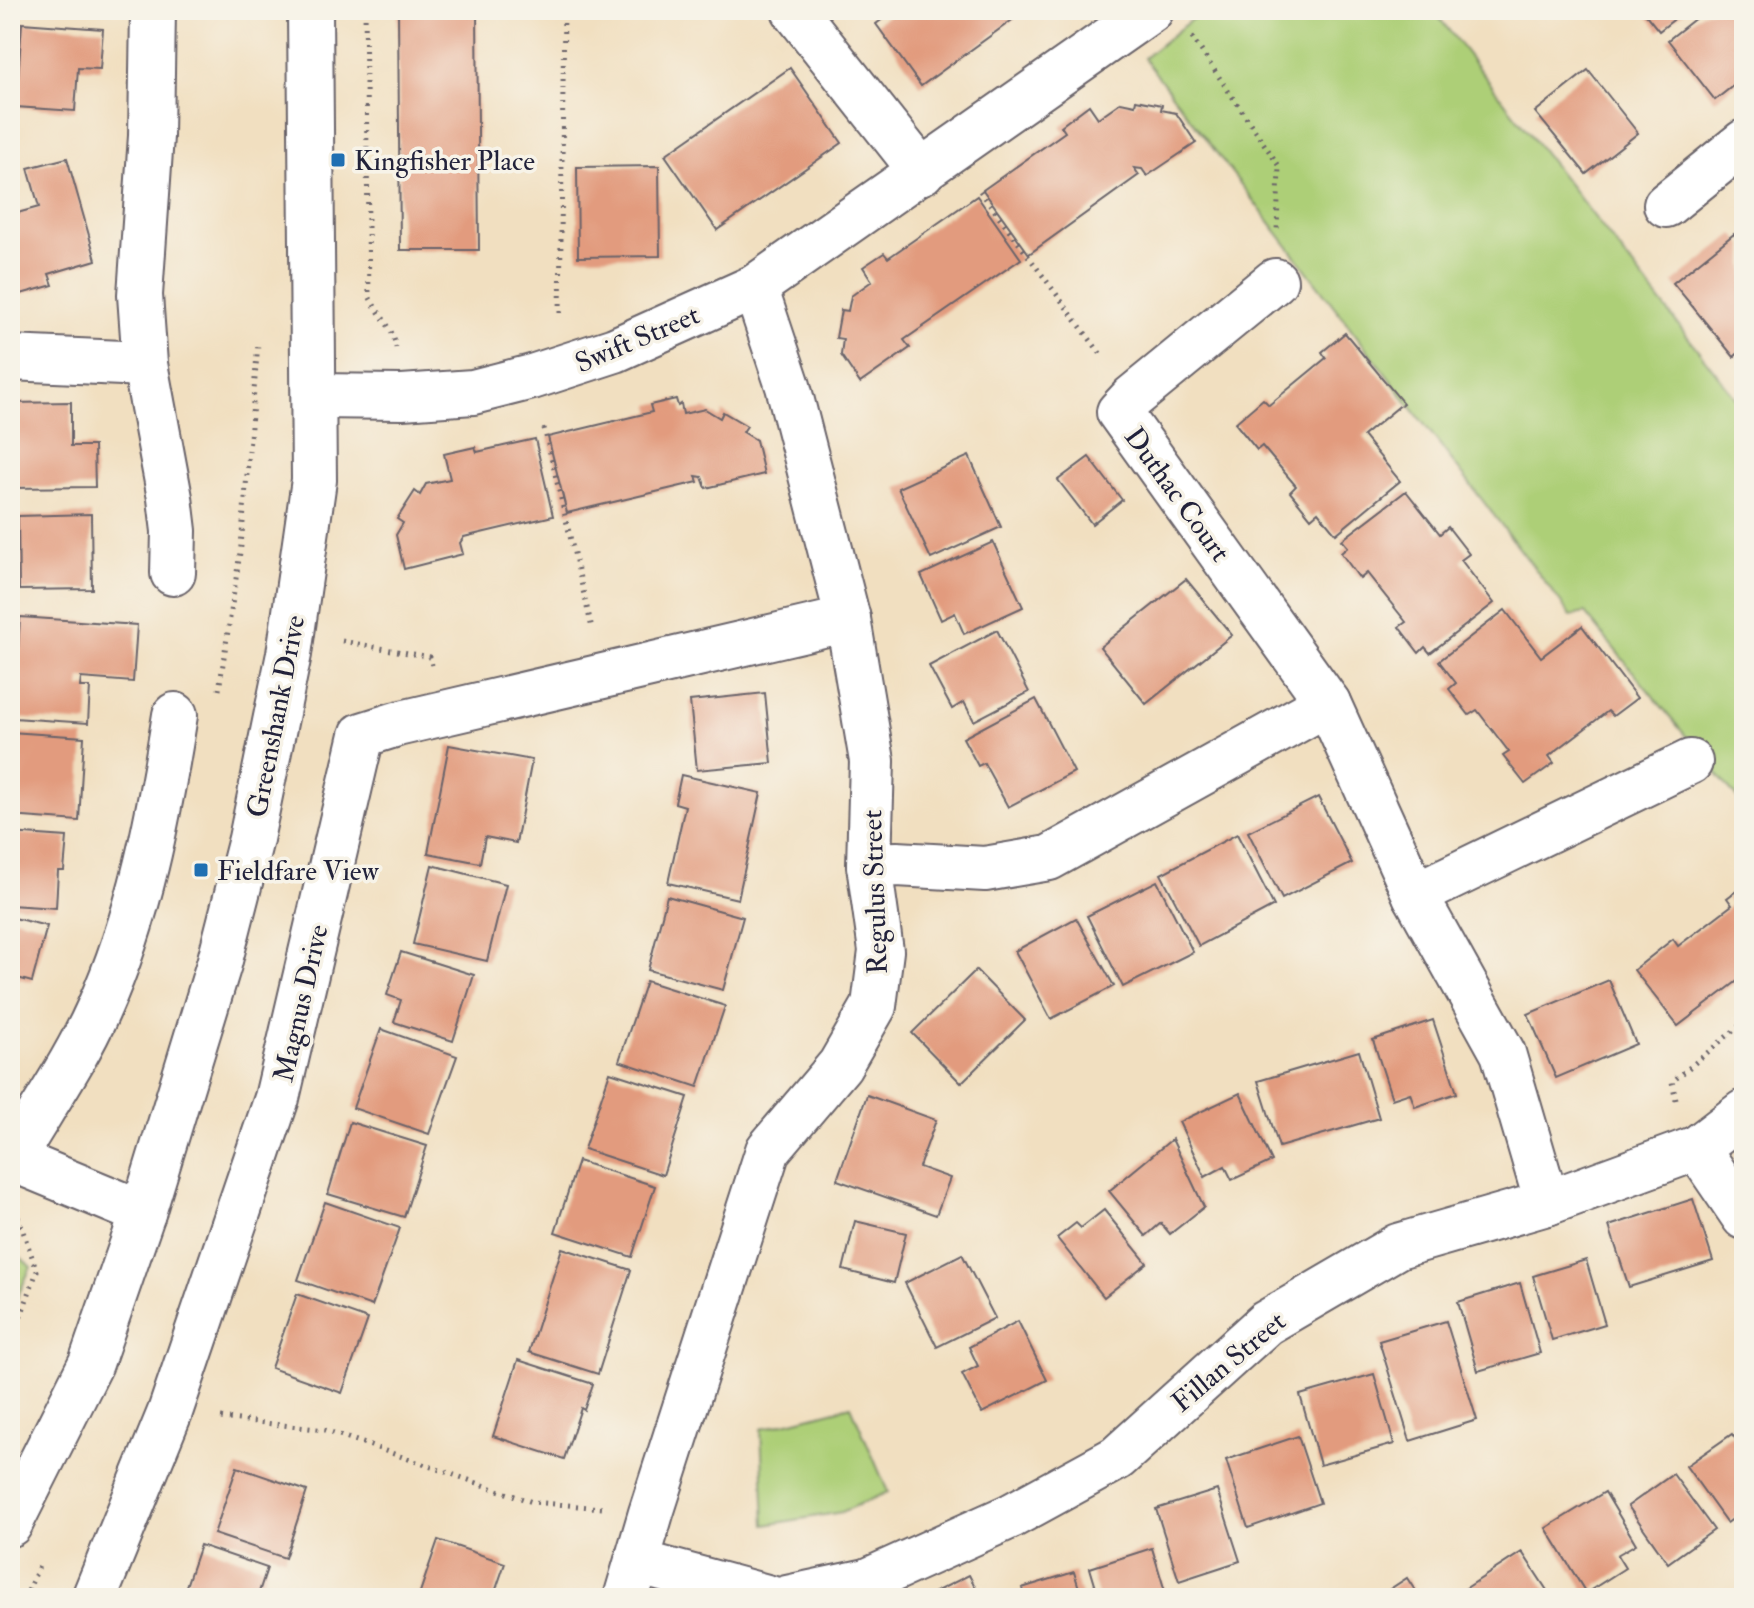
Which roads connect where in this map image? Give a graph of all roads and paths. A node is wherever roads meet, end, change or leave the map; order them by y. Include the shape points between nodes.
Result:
1 (153, 10) edge
2 (310, 10) edge
3 (564, 10) edge
4 (586, 10) edge
5 (794, 10) edge
6 (1151, 10) edge
7 (599, 19) dead end
8 (1192, 36) dead end
9 (1744, 142) edge
10 (936, 162) junction
11 (1666, 205) dead end
12 (1275, 281) joint
13 (755, 287) junction
14 (10, 358) edge
15 (145, 364) junction
16 (546, 374) junction
17 (315, 396) junction
18 (1133, 397) junction
19 (173, 573) dead end
20 (848, 619) junction
21 (338, 640) dead end
22 (604, 676) junction
23 (1328, 703) junction
24 (444, 713) junction
25 (175, 715) dead end
26 (1690, 762) dead end
27 (869, 865) junction
28 (1415, 895) junction
29 (1744, 1112) edge
30 (1697, 1148) junction
31 (12, 1158) edge
32 (1547, 1203) junction
33 (143, 1213) junction
34 (1744, 1217) edge
35 (170, 1412) junction
36 (651, 1513) junction
37 (10, 1524) edge
38 (632, 1580) edge
39 (94, 1598) edge
40 (770, 1598) edge
41 (787, 1598) edge

1 - 15 street via 140,295
2 - 17 street, Greenshank Drive
3 - 16 path
4 - 7 path
5 - 10 street
6 - 10 street, Swift Street
8 - 12 path via 1279,166
9 - 11 street
10 - 13 street, Swift Street
10 - 18 path
12 - 18 street, Duthac Court
13 - 16 street, Swift Street via 615,350
13 - 20 street, Regulus Street via 788,386
14 - 15 street
15 - 19 street via 170,498
16 - 17 street, Swift Street via 473,392
16 - 22 path
17 - 33 street, Greenshank Drive via 314,480 289,654 251,839
18 - 23 street, Duthac Court via 1119,412
20 - 22 street, Magnus Drive
20 - 27 street, Regulus Street via 872,761
21 - 24 path via 430,657
22 - 24 street, Magnus Drive
23 - 27 street via 1049,858 985,869
23 - 28 street, Duthac Court
24 - 35 street, Magnus Drive via 362,735 277,1098
25 - 31 street via 157,826 115,966 98,1011
26 - 28 street
27 - 36 street, Regulus Street via 881,951 874,1006 840,1065 768,1150
28 - 32 street, Duthac Court via 1503,1053
29 - 30 street, Fillan Street
30 - 32 street, Fillan Street
30 - 34 street
31 - 33 street
32 - 41 street, Fillan Street via 1398,1246 1266,1323 1117,1458 1011,1516 867,1581
33 - 37 street, Greenshank Drive via 91,1363
35 - 36 path via 325,1430 532,1502
35 - 39 street, Magnus Drive
36 - 38 street, Regulus Street
38 - 40 street

